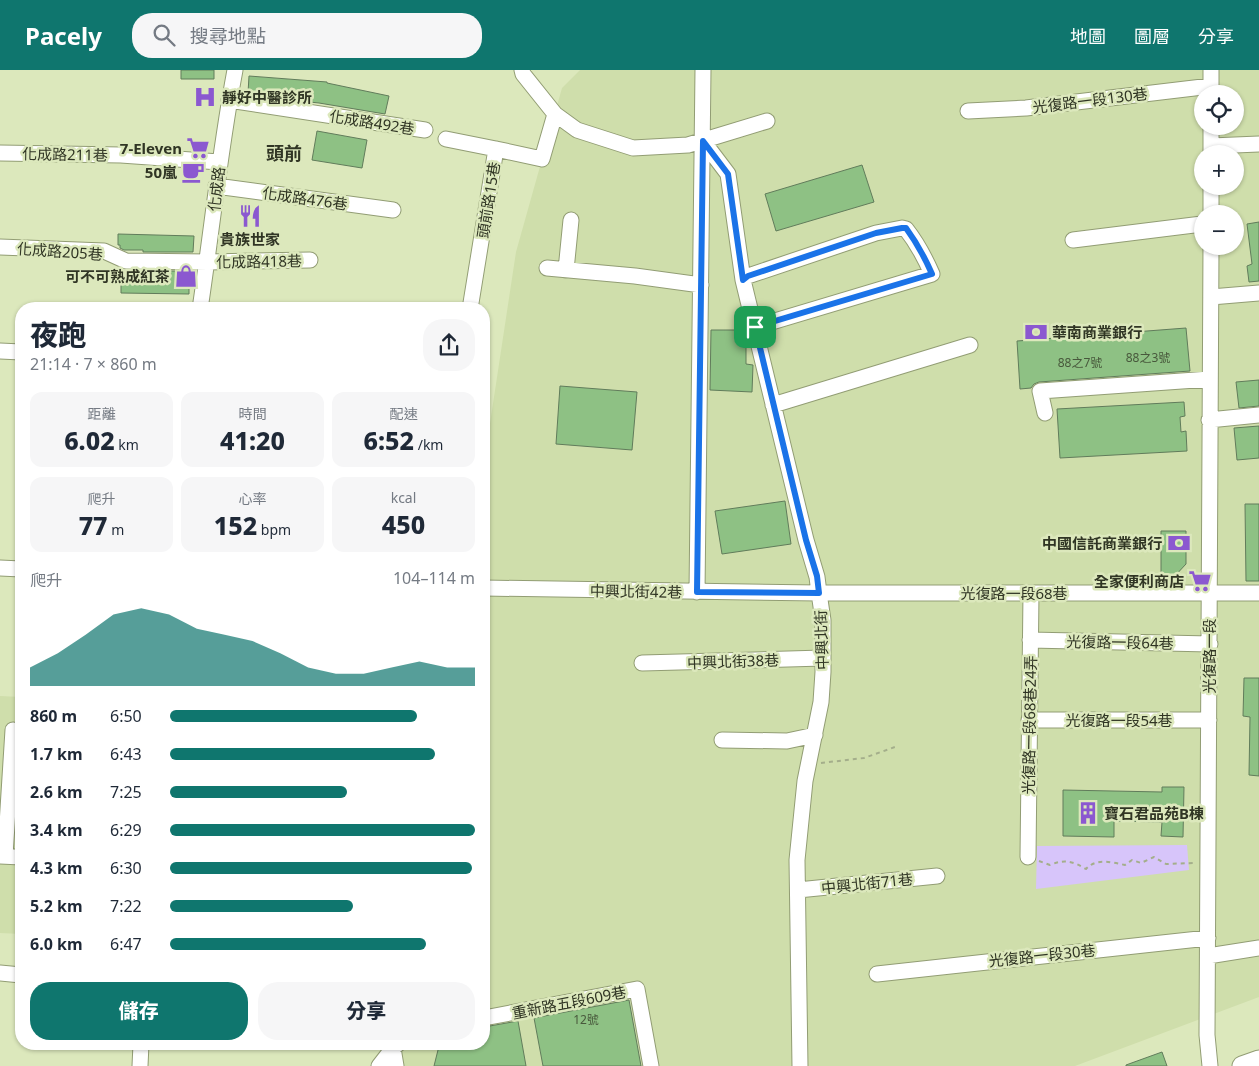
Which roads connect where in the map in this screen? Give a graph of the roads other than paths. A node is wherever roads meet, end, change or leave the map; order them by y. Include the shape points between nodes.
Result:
1 (236, 70) edge
2 (522, 70) edge
3 (703, 70) edge
4 (1211, 70) edge
5 (1211, 85) edge
6 (1194, 92) edge
7 (229, 100) junction
8 (968, 111) dead end
9 (555, 114) junction
10 (767, 121) dead end
11 (425, 130) dead end
12 (446, 139) dead end
13 (703, 141) junction
14 (1259, 144) edge
15 (1244, 146) edge
16 (496, 149) junction
17 (0, 153) edge
18 (219, 162) junction
19 (216, 186) junction
20 (393, 210) dead end
21 (571, 220) dead end
22 (1194, 225) edge
23 (1073, 240) dead end
24 (0, 247) edge
25 (1211, 255) edge
26 (310, 260) dead end
27 (208, 262) junction
28 (547, 268) dead end
29 (566, 270) junction
30 (743, 280) junction
31 (701, 285) junction
32 (1259, 293) edge
33 (1211, 297) junction
34 (201, 302) edge
35 (471, 302) edge
36 (755, 327) junction
37 (970, 345) dead end
38 (0, 351) edge
39 (15, 352) edge
40 (1210, 379) junction
41 (773, 405) junction
42 (1045, 413) dead end
43 (1259, 415) edge
44 (1210, 420) junction
45 (0, 568) edge
46 (15, 569) edge
47 (490, 588) edge
48 (697, 592) junction
49 (819, 593) junction
50 (1031, 593) junction
51 (1209, 593) junction
52 (1259, 594) edge
53 (1030, 640) junction
54 (1210, 644) junction
55 (823, 658) junction
56 (642, 664) dead end
57 (1029, 720) junction
58 (1209, 720) junction
59 (12, 730) dead end
60 (815, 735) junction
61 (722, 740) dead end
62 (5, 767) edge
63 (3, 856) edge
64 (1028, 857) road end
65 (937, 876) dead end
66 (798, 890) junction
67 (1208, 938) junction
68 (1259, 948) edge
69 (1208, 956) junction
70 (0, 973) edge
71 (15, 974) edge
72 (876, 974) dead end
73 (490, 1017) edge
74 (141, 1050) edge
75 (392, 1050) edge
76 (395, 1050) edge
77 (1259, 1060) edge
78 (140, 1066) edge
79 (379, 1066) edge
80 (396, 1066) edge
81 (651, 1066) edge
82 (800, 1066) edge
83 (1210, 1066) edge
84 (1242, 1066) edge

1 - 7 street, 化成路
2 - 9 street
3 - 13 street
4 - 5 street
6 - 8 street, 光復路一段130巷
7 - 11 street, 化成路492巷
7 - 18 street, 化成路
9 - 13 street via 576,130 633,148
9 - 16 street, 頭前路15巷 via 542,159
10 - 13 street
12 - 16 street
13 - 30 street, 中興北街 via 728,174
13 - 31 street
14 - 15 street
16 - 35 street, 頭前路15巷
17 - 18 street, 化成路211巷 via 121,155
18 - 19 street, 化成路
19 - 20 street, 化成路476巷
19 - 27 street, 化成路
21 - 29 street
22 - 23 street
24 - 27 street, 化成路205巷 via 104,251 126,261
25 - 33 street, 光復路一段
26 - 27 street, 化成路418巷
27 - 34 street, 化成路
28 - 29 street
29 - 31 street
30 - 36 street, 中興北街
30 - 36 street via 876,233 902,228 912,235 932,274
31 - 48 street
32 - 33 street
33 - 40 street, 光復路一段
36 - 41 street, 中興北街
37 - 41 street
38 - 39 street
40 - 42 street via 1040,390
40 - 44 street, 光復路一段
41 - 49 street, 中興北街
43 - 44 street
44 - 51 street, 光復路一段
45 - 46 street
47 - 48 street, 中興北街42巷
48 - 49 street, 中興北街42巷
49 - 50 street, 光復路一段68巷
49 - 55 street, 中興北街
50 - 51 street, 光復路一段68巷
50 - 53 street, 光復路一段68巷24弄
51 - 52 street, 光復路一段68巷
51 - 54 street, 光復路一段
53 - 54 street, 光復路一段64巷
53 - 57 street, 光復路一段68巷24弄
54 - 58 street, 光復路一段
55 - 56 street, 中興北街38巷
55 - 60 street, 中興北街 via 821,702
57 - 58 street, 光復路一段54巷
57 - 64 street, 光復路一段68巷24弄
58 - 67 street, 光復路一段
59 - 62 street
60 - 61 street via 787,741
60 - 66 street, 中興北街 via 805,781 797,860
62 - 63 street
65 - 66 street, 中興北街71巷
66 - 82 street, 中興北街
67 - 69 street, 光復路一段
67 - 72 street, 光復路一段30巷
68 - 69 street
69 - 83 street, 光復路一段
70 - 71 street
73 - 81 street, 重新路五段609巷 via 637,989
74 - 78 street
75 - 79 street
76 - 80 street
77 - 84 main road

